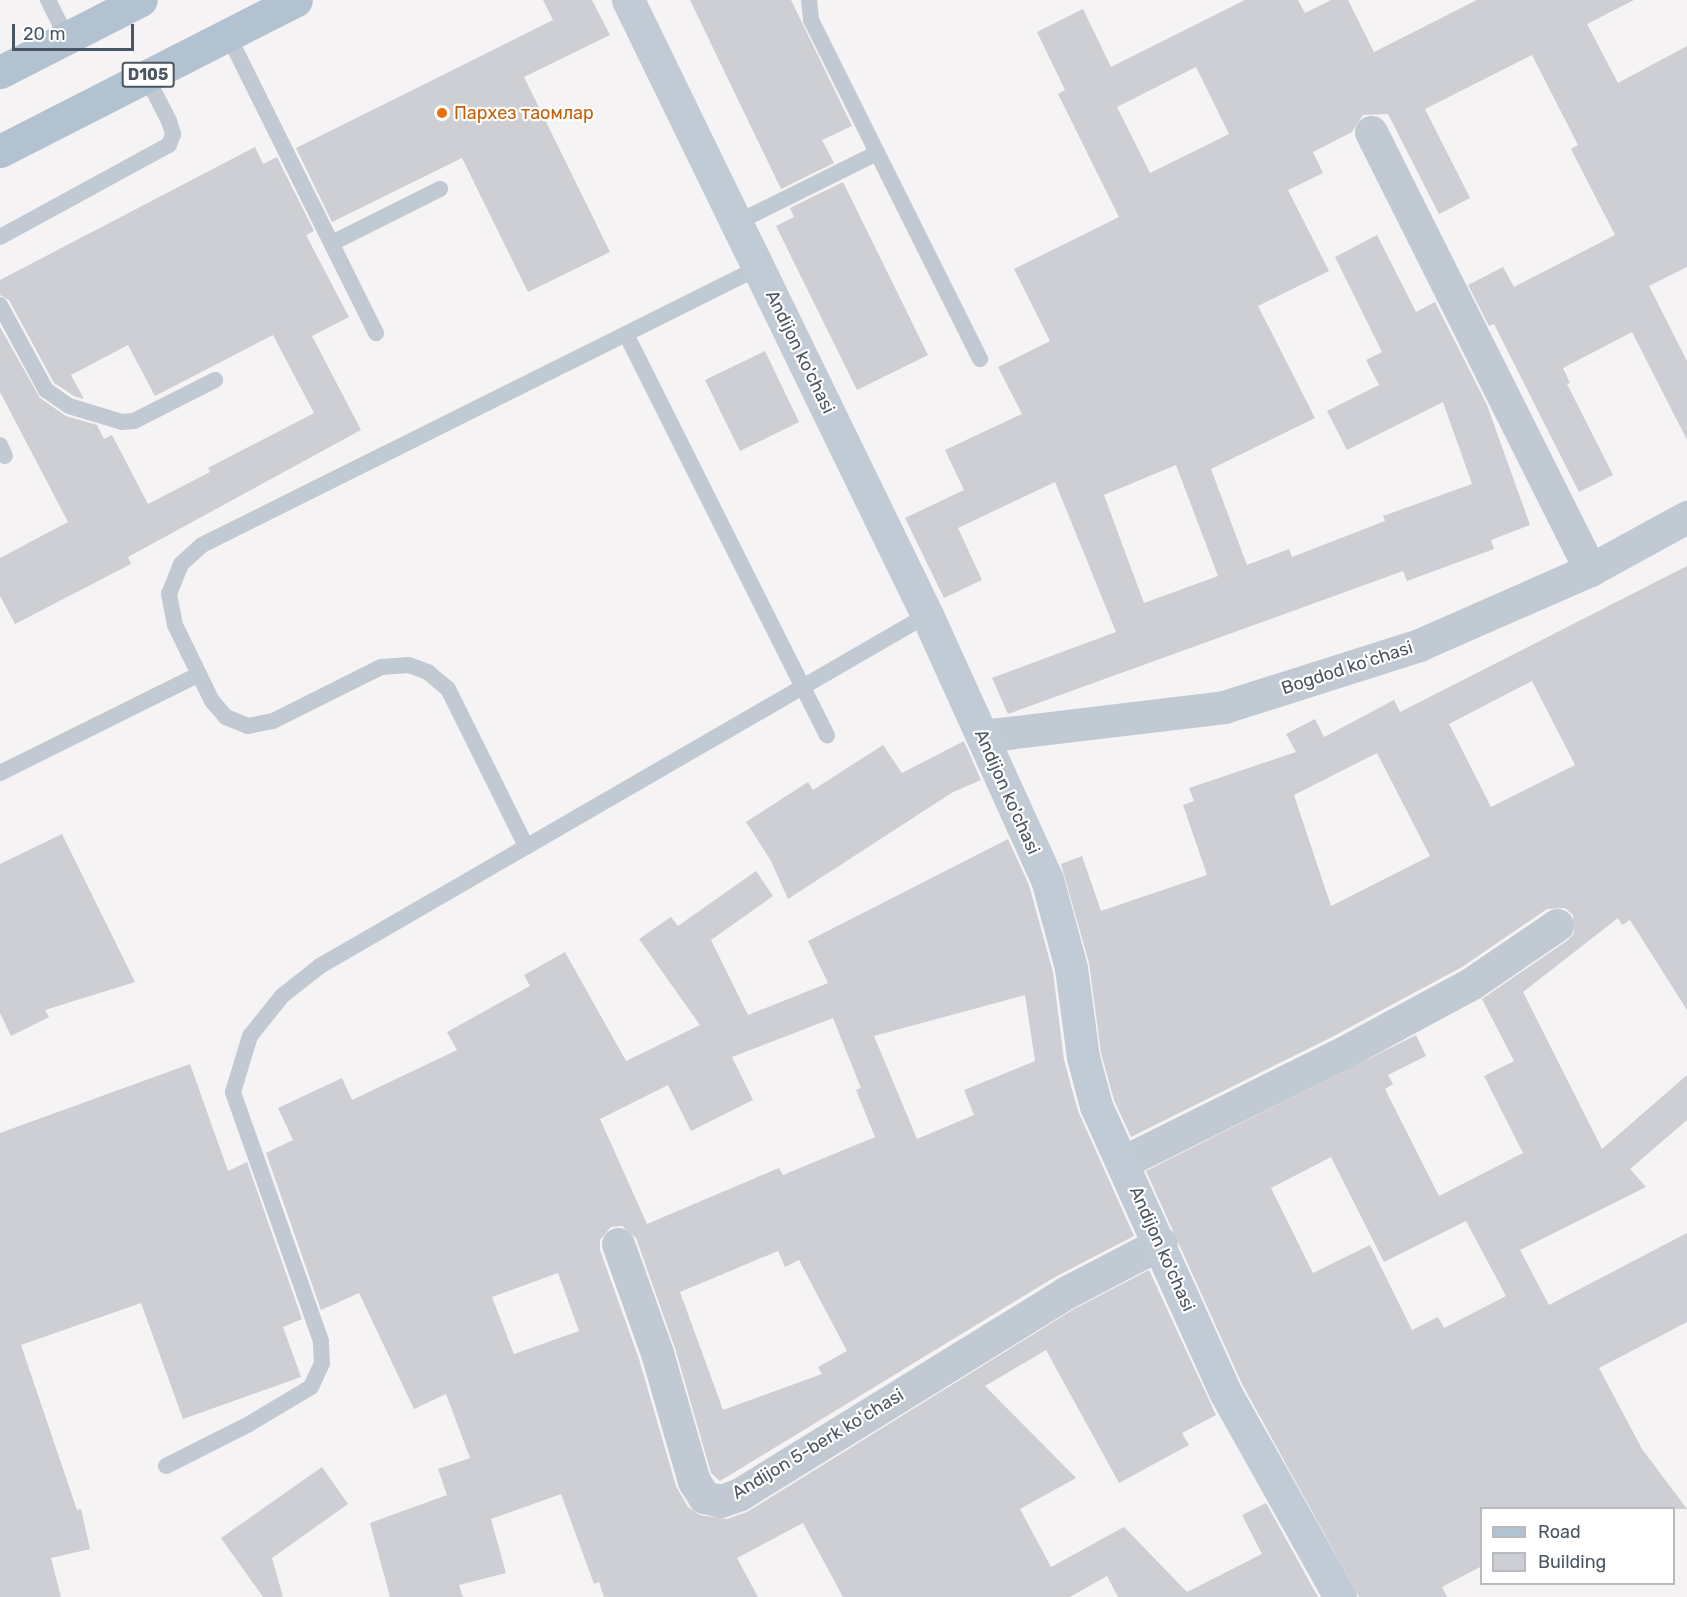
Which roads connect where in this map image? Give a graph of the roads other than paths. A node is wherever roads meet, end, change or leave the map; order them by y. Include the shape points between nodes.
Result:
1 (48, 0) edge
2 (141, 0) edge
3 (297, 0) edge
4 (628, 0) edge
5 (809, 0) edge
6 (228, 35) junction
7 (67, 38) junction
8 (0, 72) edge
9 (146, 76) junction
10 (1371, 132) dead end
11 (0, 151) edge
12 (877, 153) junction
13 (441, 189) dead end
14 (738, 222) junction
15 (0, 237) edge
16 (332, 243) junction
17 (760, 267) junction
18 (0, 305) edge
19 (376, 333) dead end
20 (626, 334) junction
21 (980, 359) dead end
22 (215, 380) dead end
23 (1687, 517) edge
24 (1590, 570) junction
25 (927, 615) junction
26 (199, 674) junction
27 (803, 687) junction
28 (827, 736) dead end
29 (982, 736) junction
30 (0, 773) edge
31 (526, 846) junction
32 (1557, 925) dead end
33 (1123, 1162) junction
34 (1161, 1243) junction
35 (618, 1244) dead end
36 (166, 1467) dead end
37 (1340, 1597) edge

1 - 7 lane
2 - 7 main road
3 - 6 main road, D105
4 - 14 street, Andijon ko'chasi
5 - 12 lane via 811,20
6 - 9 main road, D105
6 - 16 lane
7 - 8 main road
9 - 11 main road, D105
9 - 15 lane via 169,121 173,134 169,146
10 - 24 street
12 - 14 lane
12 - 21 lane
13 - 16 lane
14 - 17 street, Andijon ko'chasi
16 - 19 lane
17 - 20 lane
17 - 25 street, Andijon ko'chasi
18 - 22 lane via 46,390 69,406 134,422
20 - 26 lane via 202,545 181,564 169,594 175,625
20 - 27 lane
23 - 24 street, Bogdod koʻchasi
24 - 29 street, Bogdod koʻchasi via 1419,645 1224,707
25 - 27 lane
25 - 29 street, Andijon ko'chasi
26 - 30 lane
26 - 31 lane via 212,701 226,717 248,726 273,721 381,667 409,664 428,672 448,689
27 - 28 lane
27 - 31 lane
29 - 33 street, Andijon ko'chasi via 1047,879 1071,968 1083,1057 1096,1106
31 - 36 lane via 320,966 282,996 250,1036 233,1092 321,1341 322,1363 311,1387
32 - 33 street via 1441,999 1339,1055
33 - 34 street, Andijon ko'chasi
34 - 35 street, Аndijon 5-berk koʻchasi via 1065,1293 740,1494 721,1501 704,1497 694,1481 657,1353
34 - 37 street, Andijon ko'chasi via 1225,1392

